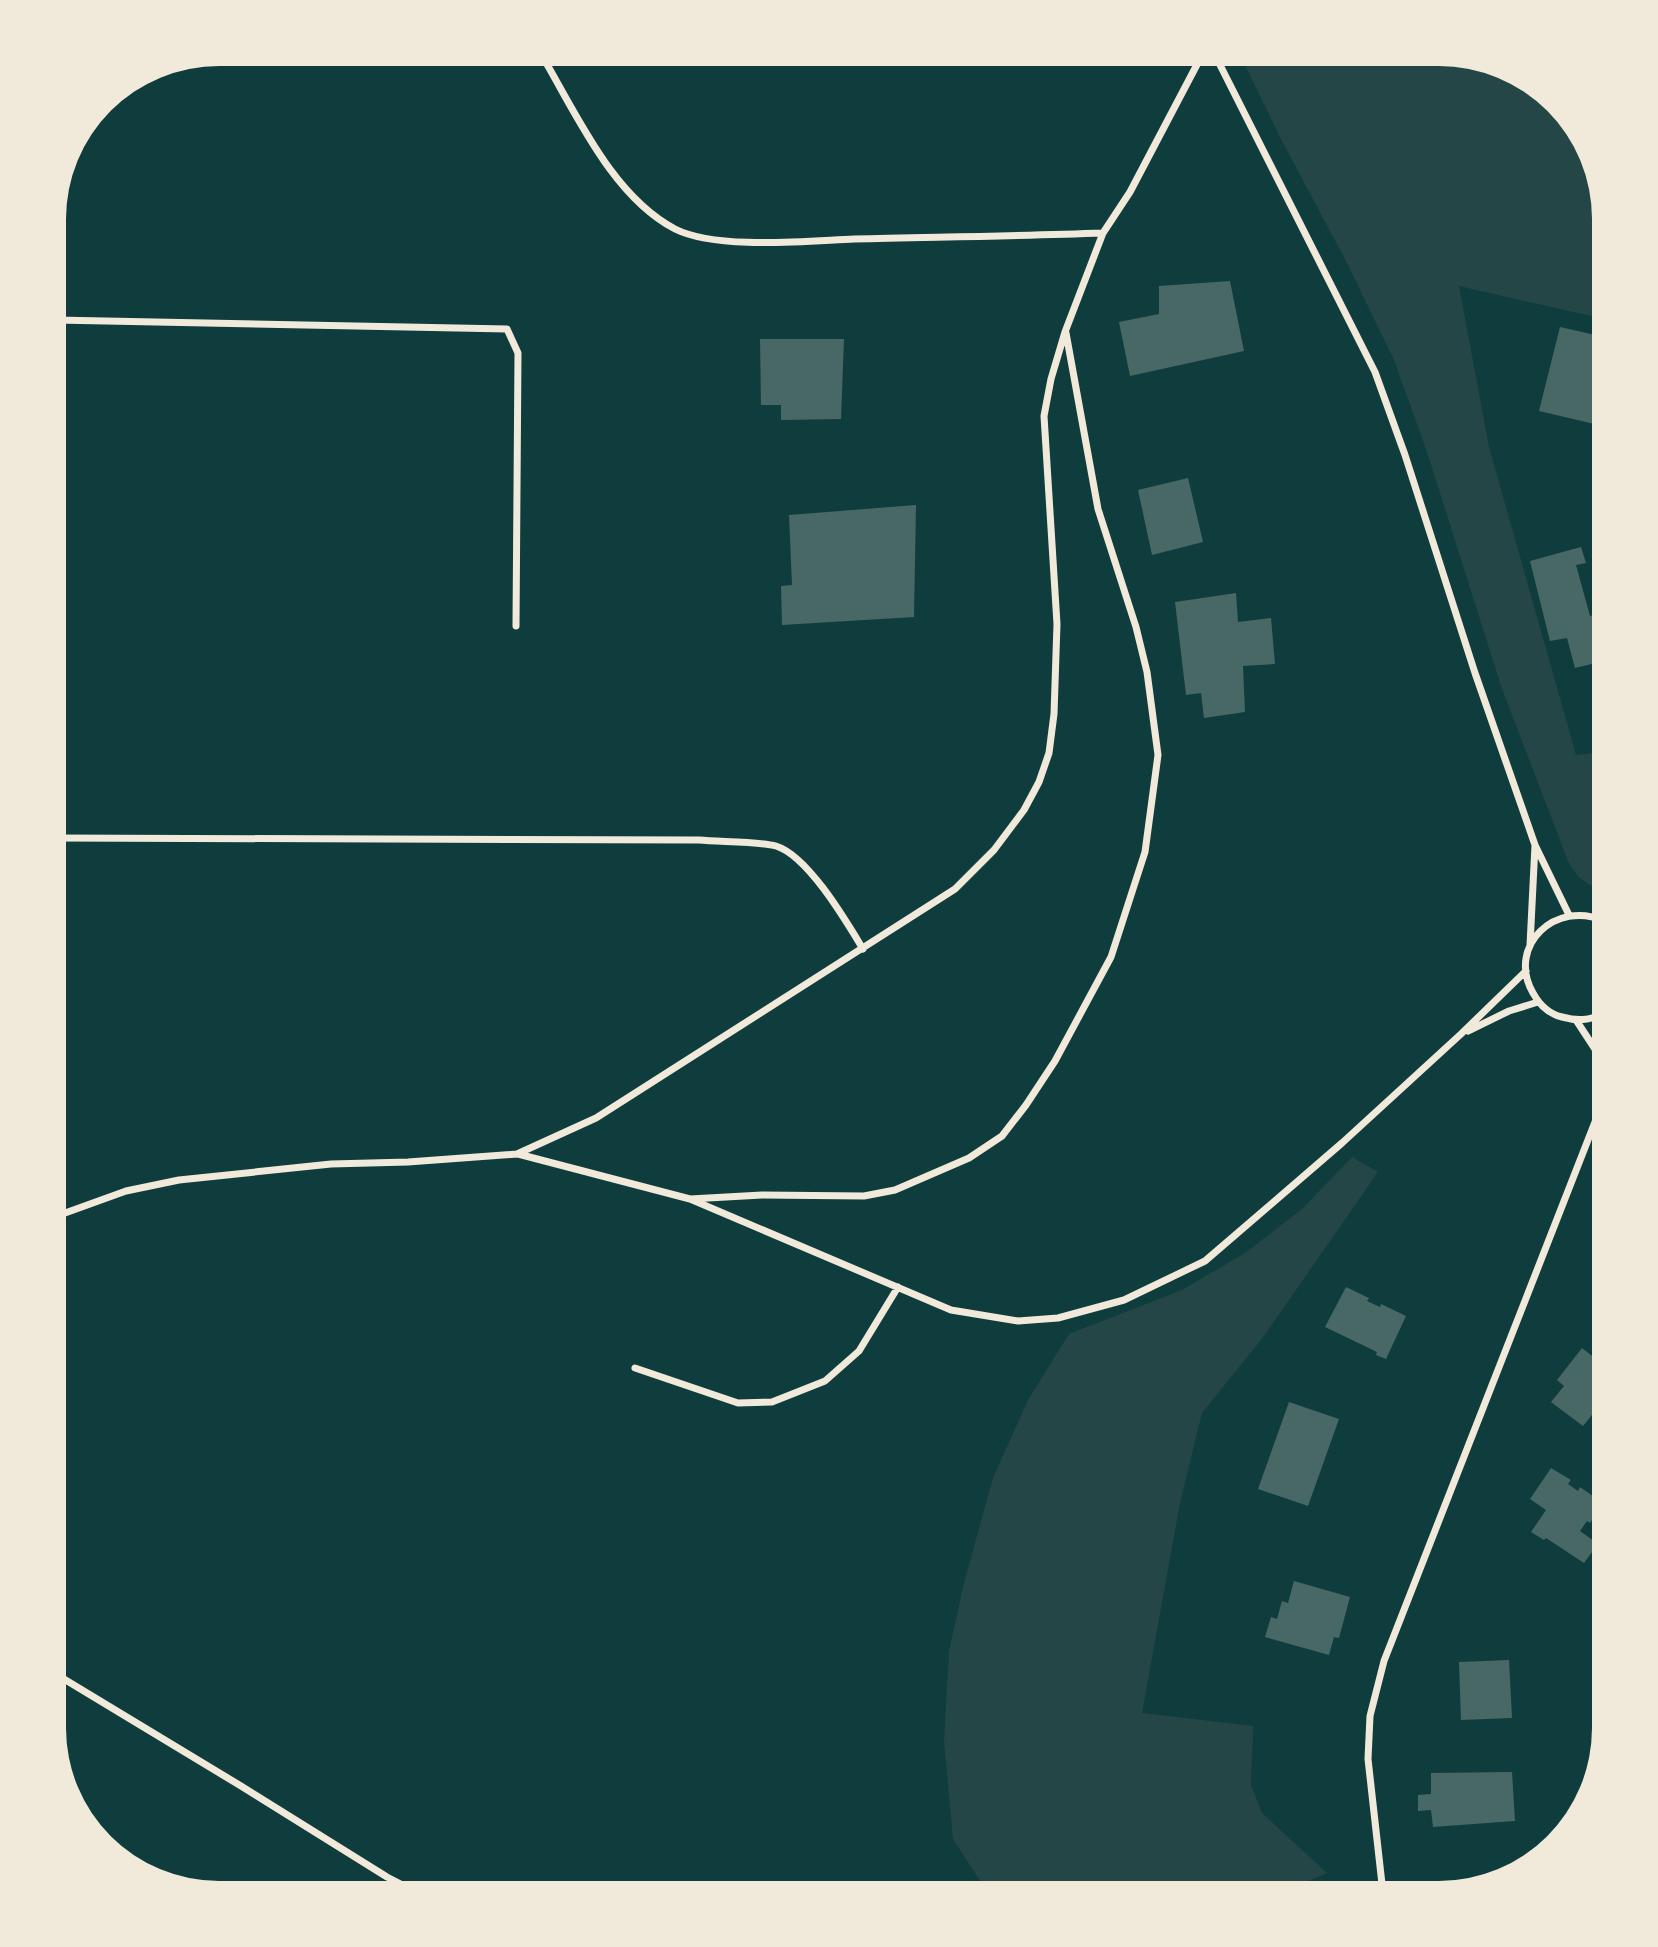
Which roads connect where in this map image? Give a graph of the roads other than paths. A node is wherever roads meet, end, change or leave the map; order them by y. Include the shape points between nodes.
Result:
1 (548, 66) edge
2 (1196, 67) edge
3 (1221, 67) edge
4 (1103, 233) junction
5 (67, 320) edge
6 (1065, 332) junction
7 (516, 626) dead end
8 (67, 838) edge
9 (1535, 845) junction
10 (1569, 915) junction
11 (1592, 917) edge
12 (1530, 946) junction
13 (863, 949) junction
14 (1525, 971) junction
15 (1538, 1002) junction
16 (1592, 1018) edge
17 (1576, 1020) junction
18 (1461, 1034) junction
19 (1592, 1044) edge
20 (1592, 1124) edge
21 (517, 1154) junction
22 (690, 1199) junction
23 (66, 1213) edge
24 (898, 1287) junction
25 (635, 1368) dead end
26 (66, 1680) edge
27 (395, 1881) edge
28 (1382, 1881) edge

1 - 4 street via 606,163 646,207 676,229 715,240 775,241
2 - 4 street via 1130,192
3 - 9 street via 1375,372
4 - 6 street
5 - 7 street via 507,329 517,353
6 - 13 street via 1044,416 1057,624 1049,754 1024,810 979,867 955,889
6 - 22 street via 1098,509 1147,672 1158,755 1145,852 1111,957 1026,1105 1002,1136 969,1158 895,1190 864,1196
8 - 13 street via 699,840 777,846 802,864 835,902
9 - 10 street
9 - 12 street
10 - 11 street
10 - 12 street via 1539,931
12 - 14 street
13 - 21 street via 596,1118
14 - 15 street
14 - 18 street
15 - 17 street via 1555,1016
15 - 18 street
16 - 17 street
17 - 19 street
18 - 24 street via 1205,1261 1124,1300 1058,1318 1018,1321 951,1310
20 - 28 street via 1384,1661 1370,1716 1367,1759
21 - 22 street
21 - 23 street via 331,1164 178,1180 126,1191
22 - 24 street
24 - 25 street via 859,1352 825,1381 772,1402 738,1403
26 - 27 street

